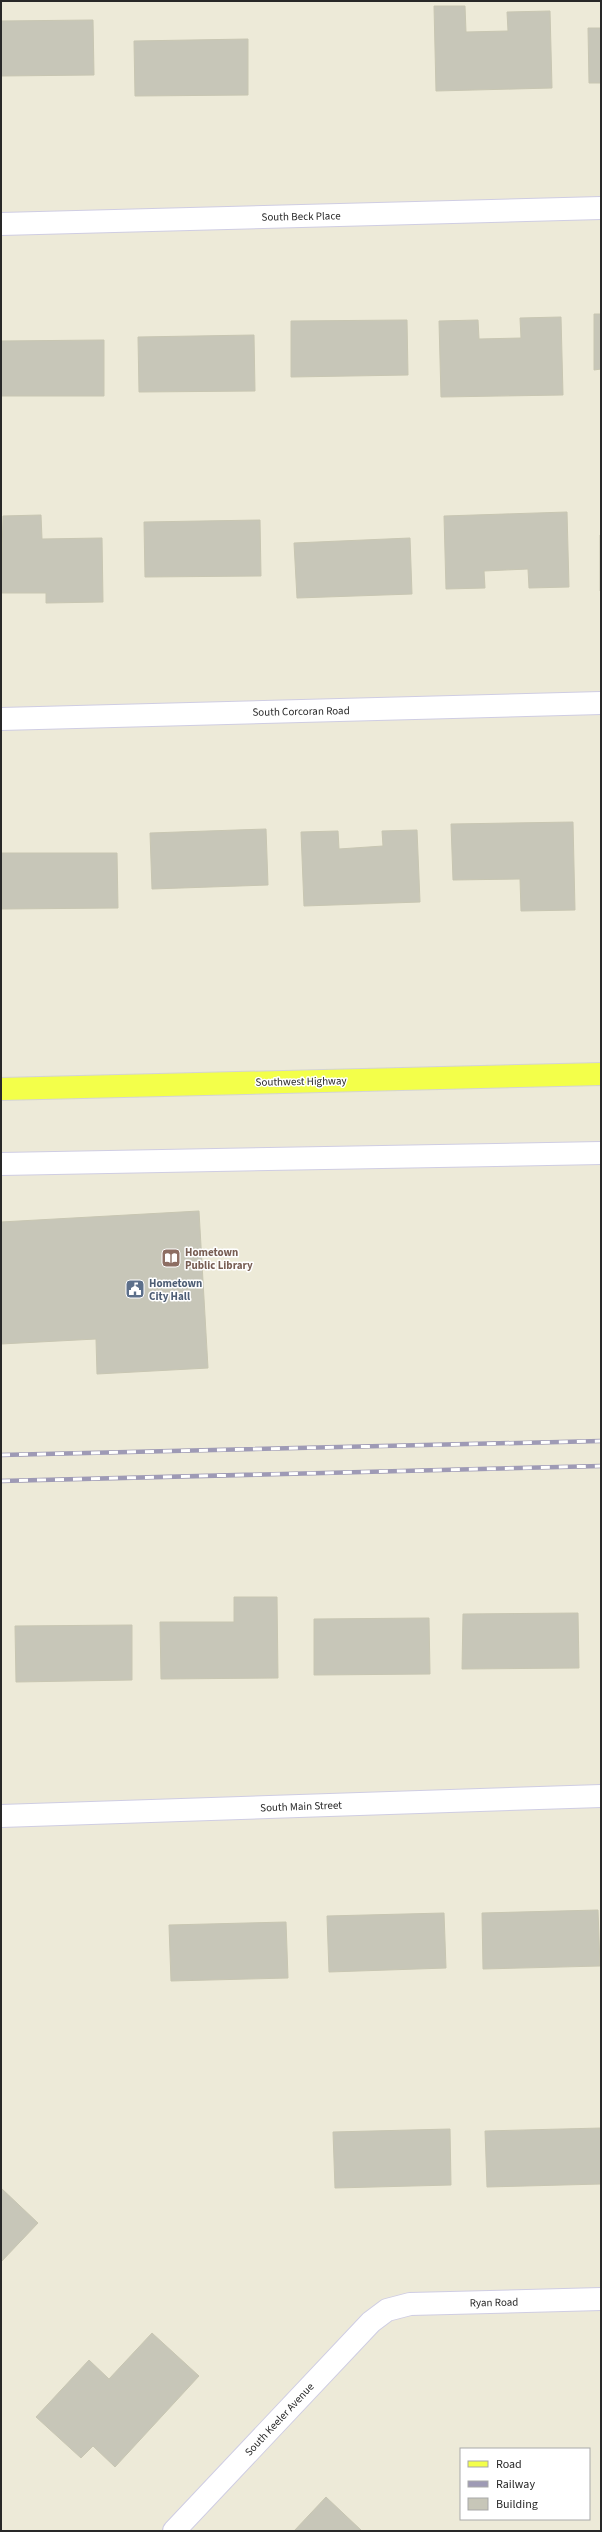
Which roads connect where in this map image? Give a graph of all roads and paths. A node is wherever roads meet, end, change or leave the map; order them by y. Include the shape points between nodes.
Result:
1 (601, 208) edge
2 (1, 224) edge
3 (601, 703) edge
4 (1, 719) edge
5 (601, 1074) edge
6 (1, 1089) edge
7 (601, 1152) edge
8 (1, 1164) edge
9 (601, 1796) edge
10 (1, 1816) edge
11 (601, 2299) edge
12 (387, 2310) joint
13 (174, 2531) edge

1 - 2 street, South Beck Place
3 - 4 street, South Corcoran Road
5 - 6 main road, Southwest Highway
7 - 8 street
9 - 10 street, South Main Street
11 - 12 street, Ryan Road via 410,2304
12 - 13 street, South Keeler Avenue via 371,2322

